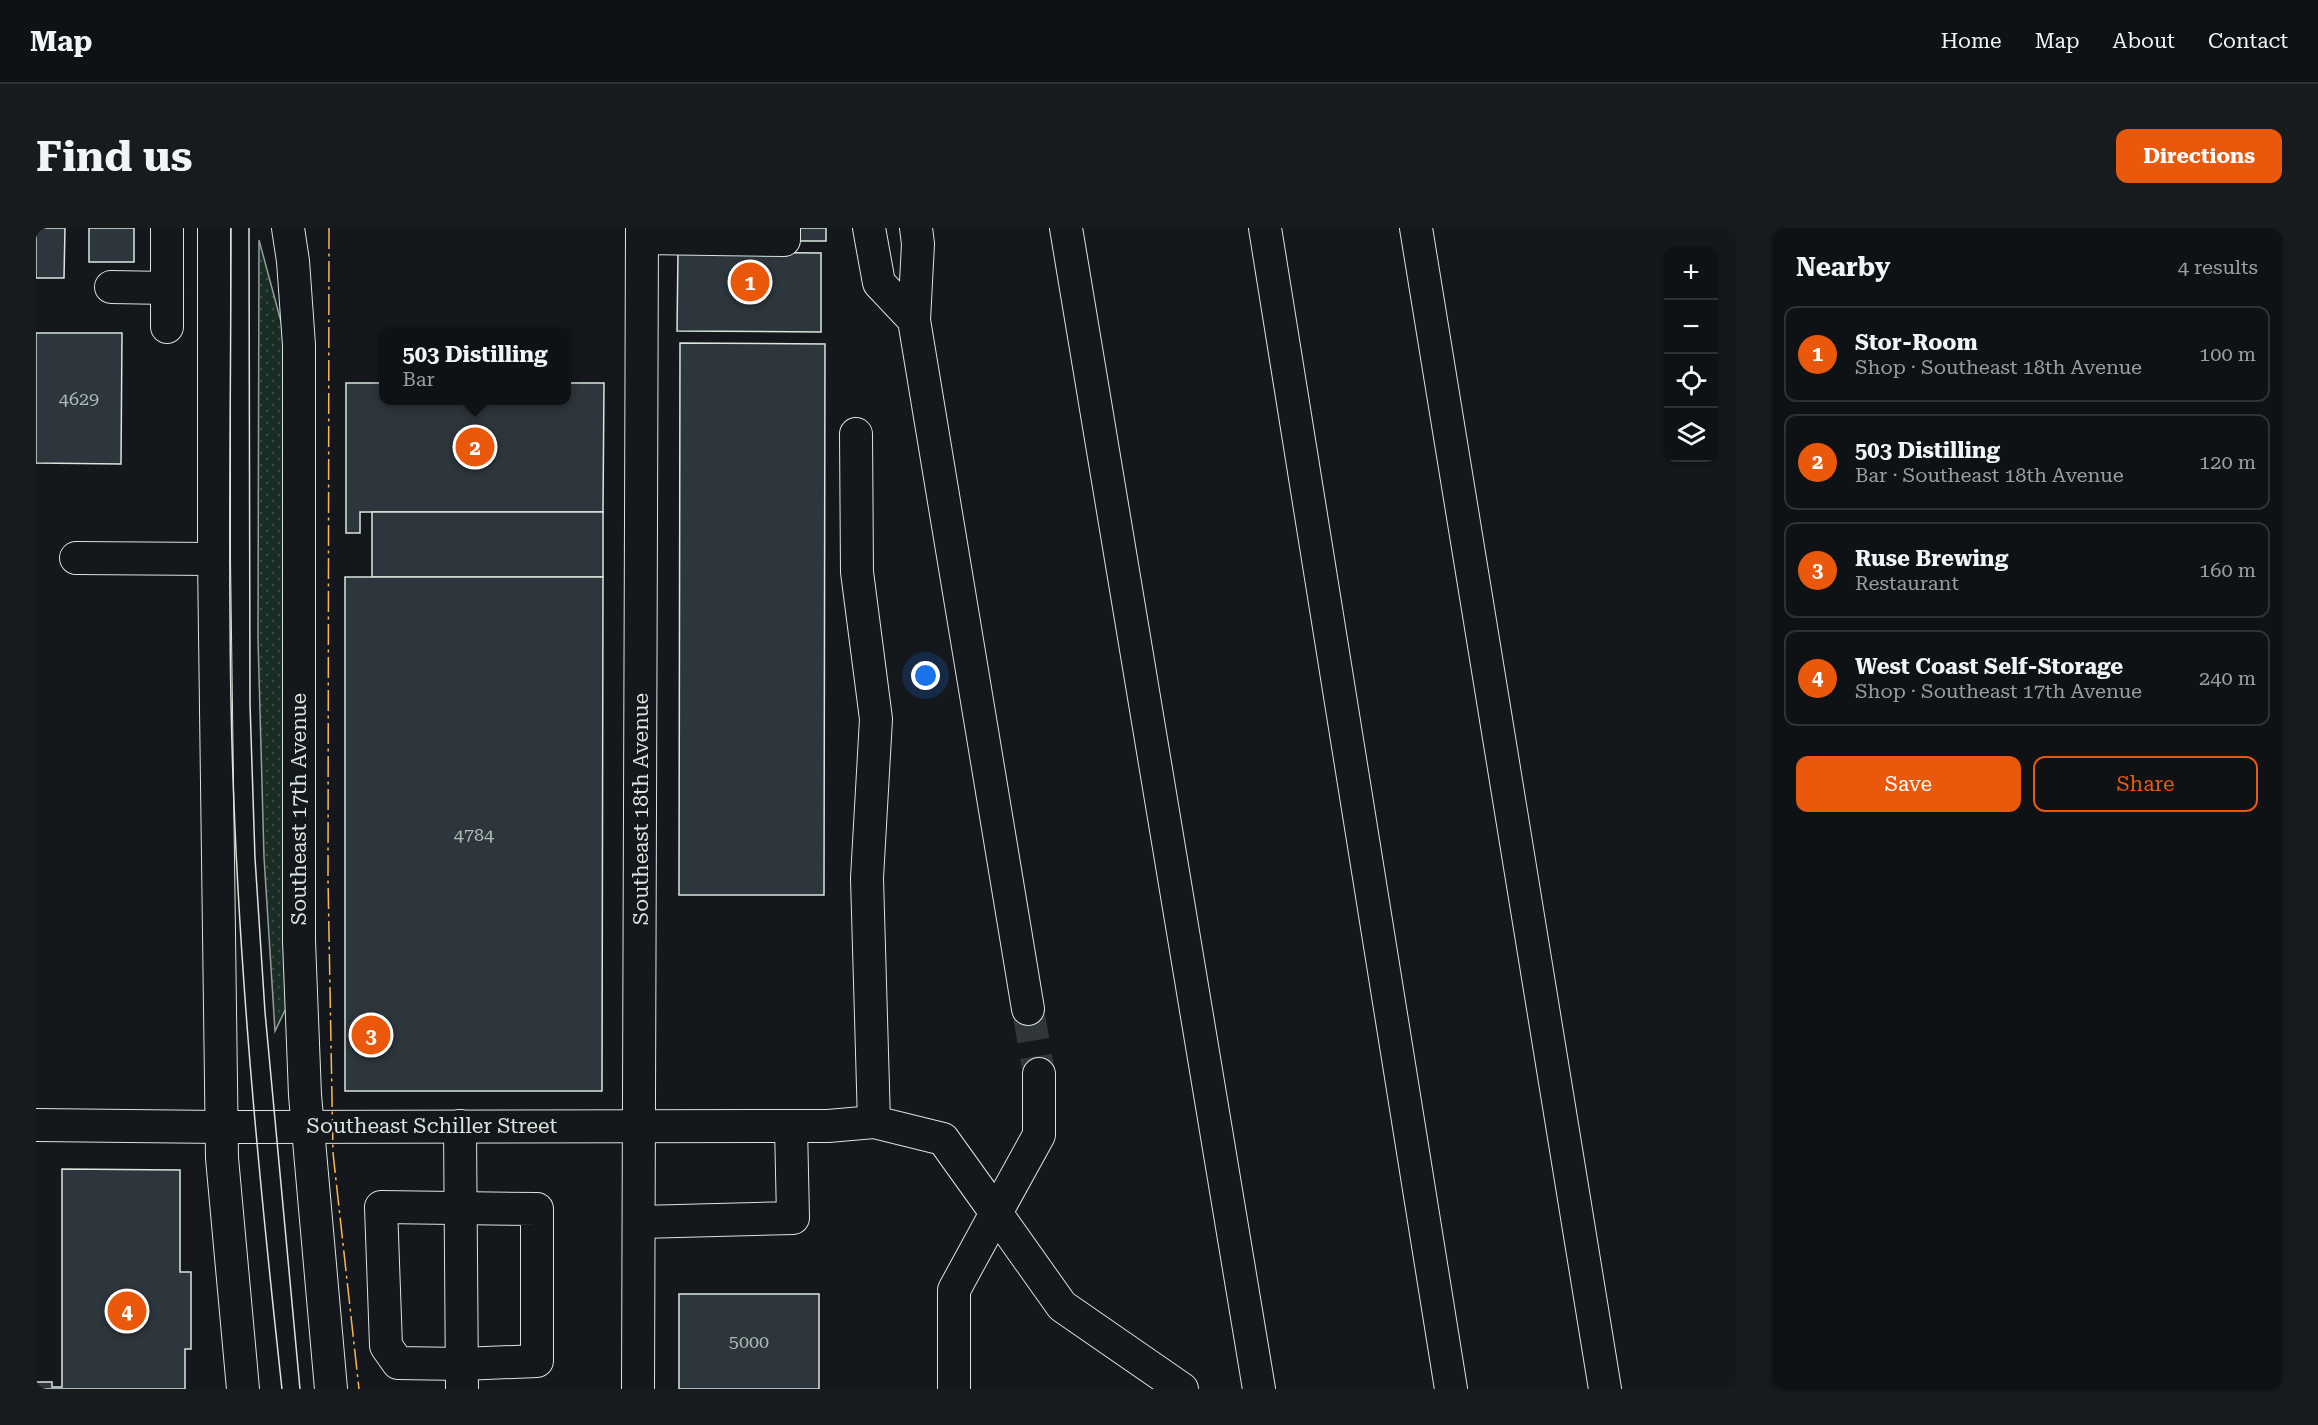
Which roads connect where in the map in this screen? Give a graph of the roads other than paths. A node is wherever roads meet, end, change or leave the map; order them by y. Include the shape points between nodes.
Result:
1 (167, 228) edge
2 (214, 228) edge
3 (288, 228) edge
4 (784, 228) edge
5 (870, 228) edge
6 (916, 228) edge
7 (1066, 228) edge
8 (1265, 228) edge
9 (1416, 228) edge
10 (642, 233) edge
11 (111, 287) dead end
12 (167, 288) junction
13 (914, 320) junction
14 (167, 327) dead end
15 (856, 434) dead end
16 (76, 558) dead end
17 (214, 559) junction
18 (1028, 1009) tunnel mouth
19 (1039, 1074) tunnel mouth
20 (874, 1122) junction
21 (36, 1125) edge
22 (460, 1126) junction
23 (640, 1126) junction
24 (791, 1126) junction
25 (221, 1127) junction
26 (308, 1127) junction
27 (460, 1208) junction
28 (996, 1213) junction
29 (640, 1222) junction
30 (461, 1377) edge
31 (243, 1389) edge
32 (331, 1389) edge
33 (638, 1389) edge
34 (954, 1389) edge
35 (1182, 1389) edge
36 (1259, 1389) edge
37 (1451, 1389) edge
38 (1605, 1389) edge

1 - 12 street
2 - 17 street
3 - 26 street, Southeast 17th Avenue via 299,345 299,941
4 - 10 street via 784,240
5 - 13 street via 879,283
6 - 13 street
7 - 36 street
8 - 37 street
9 - 38 street
10 - 23 street, Southeast 18th Avenue
11 - 12 street
12 - 14 street
13 - 18 street
15 - 20 street via 857,572 876,719 867,878
16 - 17 street
17 - 25 street
19 - 28 street via 1039,1135
20 - 24 street, Southeast Schiller Street
20 - 28 street, Southeast Schiller Street via 943,1139
21 - 25 street, Southeast Schiller Street
22 - 23 street, Southeast Schiller Street
22 - 26 street, Southeast Schiller Street
22 - 27 street
23 - 24 street, Southeast Schiller Street
23 - 29 street, Southeast 18th Avenue
24 - 29 street via 793,1218
25 - 26 street, Southeast Schiller Street
25 - 31 street
26 - 32 street, Southeast 17th Avenue
27 - 30 street
27 - 30 street via 381,1207 386,1346 398,1363
27 - 30 street via 537,1209 537,1361
28 - 34 street via 954,1290
28 - 35 street, Southeast Schiller Street via 1062,1306
29 - 33 street, Southeast 18th Avenue

